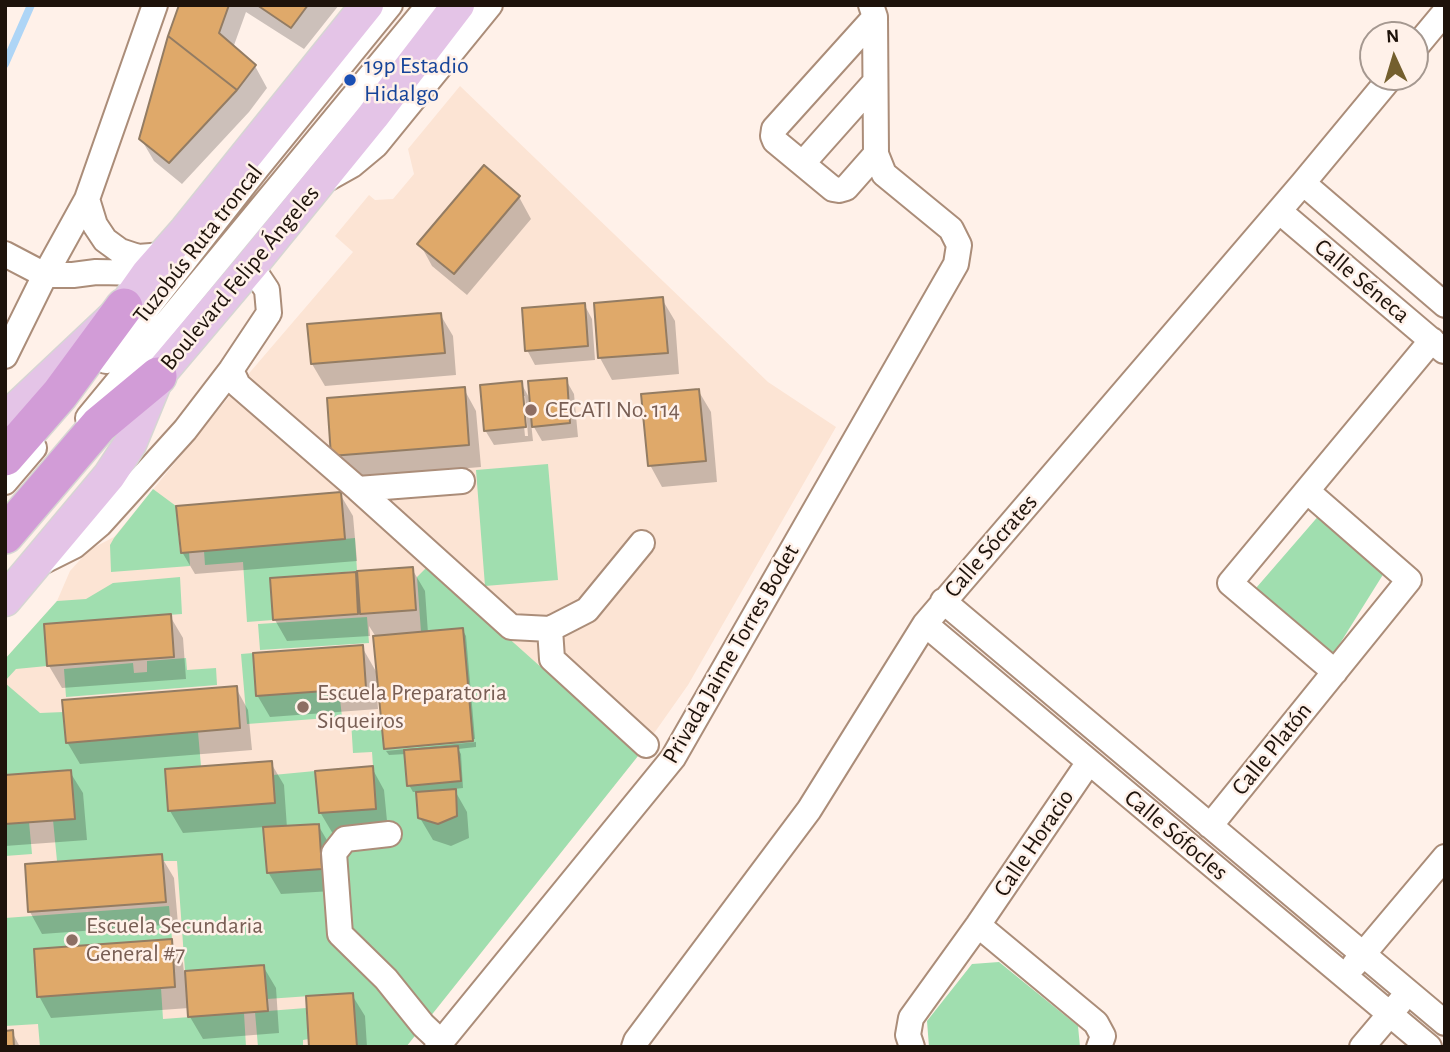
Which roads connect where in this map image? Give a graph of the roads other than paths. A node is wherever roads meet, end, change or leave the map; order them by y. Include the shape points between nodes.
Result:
1 (155, 5) edge
2 (367, 5) edge
3 (390, 5) edge
4 (429, 5) edge
5 (458, 5) edge
6 (489, 5) edge
7 (873, 11) edge
8 (1445, 12) edge
9 (1429, 31) edge
10 (875, 82) junction
11 (1379, 91) edge
12 (876, 154) junction
13 (803, 163) junction
14 (1303, 183) junction
15 (317, 184) junction
16 (87, 199) junction
17 (1279, 211) junction
18 (5, 254) edge
19 (156, 264) junction
20 (251, 266) junction
21 (46, 275) junction
22 (1445, 305) edge
23 (124, 307) junction
24 (1438, 346) edge
25 (5, 356) edge
26 (231, 370) junction
27 (158, 376) junction
28 (76, 414) junction
29 (5, 419) edge
30 (5, 457) edge
31 (462, 481) dead end
32 (5, 482) edge
33 (358, 489) junction
34 (1307, 491) junction
35 (5, 515) edge
36 (5, 535) edge
37 (642, 542) dead end
38 (34, 566) junction
39 (5, 600) edge
40 (943, 601) junction
41 (925, 624) junction
42 (550, 629) junction
43 (1335, 673) junction
44 (646, 745) dead end
45 (1089, 762) junction
46 (1210, 826) junction
47 (390, 834) dead end
48 (1445, 857) edge
49 (978, 925) junction
50 (1363, 954) junction
51 (1344, 976) junction
52 (1409, 992) junction
53 (1389, 1014) junction
54 (1445, 1023) edge
55 (439, 1044) edge
56 (634, 1047) edge
57 (912, 1047) edge
58 (1099, 1047) edge
59 (1362, 1047) edge
60 (1429, 1047) edge

1 - 16 street
2 - 19 main road, Boulevard Felipe Ángeles
3 - 28 street, Tuzobús Ruta troncal via 265,158
4 - 28 street, Tuzobús Ruta troncal
5 - 15 main road, Boulevard Felipe Ángeles
6 - 15 street via 376,145
7 - 10 street
7 - 13 street via 774,129 775,141
8 - 9 street
10 - 12 street
10 - 13 street
11 - 14 street, Calle Sócrates
12 - 13 street via 839,190
12 - 55 street, Privada Jaime Torres Bodet via 884,174 951,229 959,246 956,264 673,758
14 - 17 street, Calle Sócrates
14 - 22 street, Calle Séneca
15 - 20 main road, Boulevard Felipe Ángeles
16 - 19 street via 105,240 120,251
16 - 21 street
17 - 24 street, Calle Séneca
17 - 40 street, Calle Sócrates
18 - 21 street
19 - 21 street
19 - 23 main road, Boulevard Felipe Ángeles
20 - 26 street via 267,290 269,313
20 - 27 main road, Boulevard Felipe Ángeles
21 - 25 street
23 - 28 highway, Boulevard Felipe Ángeles
23 - 29 main road
24 - 34 street
26 - 33 street via 238,385
26 - 38 street via 185,430 100,524 74,546
27 - 28 highway, Boulevard Felipe Ángeles
27 - 38 main road via 130,444 110,476
28 - 30 highway, Boulevard Felipe Ángeles
28 - 32 street, Tuzobús Ruta troncal
28 - 35 street, Tuzobús Ruta troncal
28 - 36 highway, Boulevard Felipe Ángeles
31 - 33 street
33 - 42 street via 512,627
34 - 43 street, Calle Platón via 1409,580
34 - 43 street via 1230,583
37 - 42 street via 587,610
38 - 39 main road
40 - 41 street, Calle Sócrates
40 - 46 street, Calle Sófocles
41 - 45 street, Calle Sófocles
41 - 56 street, Calle Sócrates via 809,810
42 - 44 street via 552,659
43 - 46 street, Calle Platón
45 - 49 street, Calle Horacio
45 - 51 street, Calle Sófocles
46 - 50 street, Calle Sófocles
47 - 55 street via 345,839 334,853 340,934 386,979
48 - 50 street
49 - 57 street, Calle Horacio via 911,1018 908,1035
49 - 58 street via 1096,1023 1103,1036
50 - 51 street
50 - 52 street, Calle Sófocles
51 - 53 street, Calle Sófocles
52 - 53 street
52 - 54 street, Calle Sófocles
53 - 59 street
53 - 60 street, Calle Sófocles

